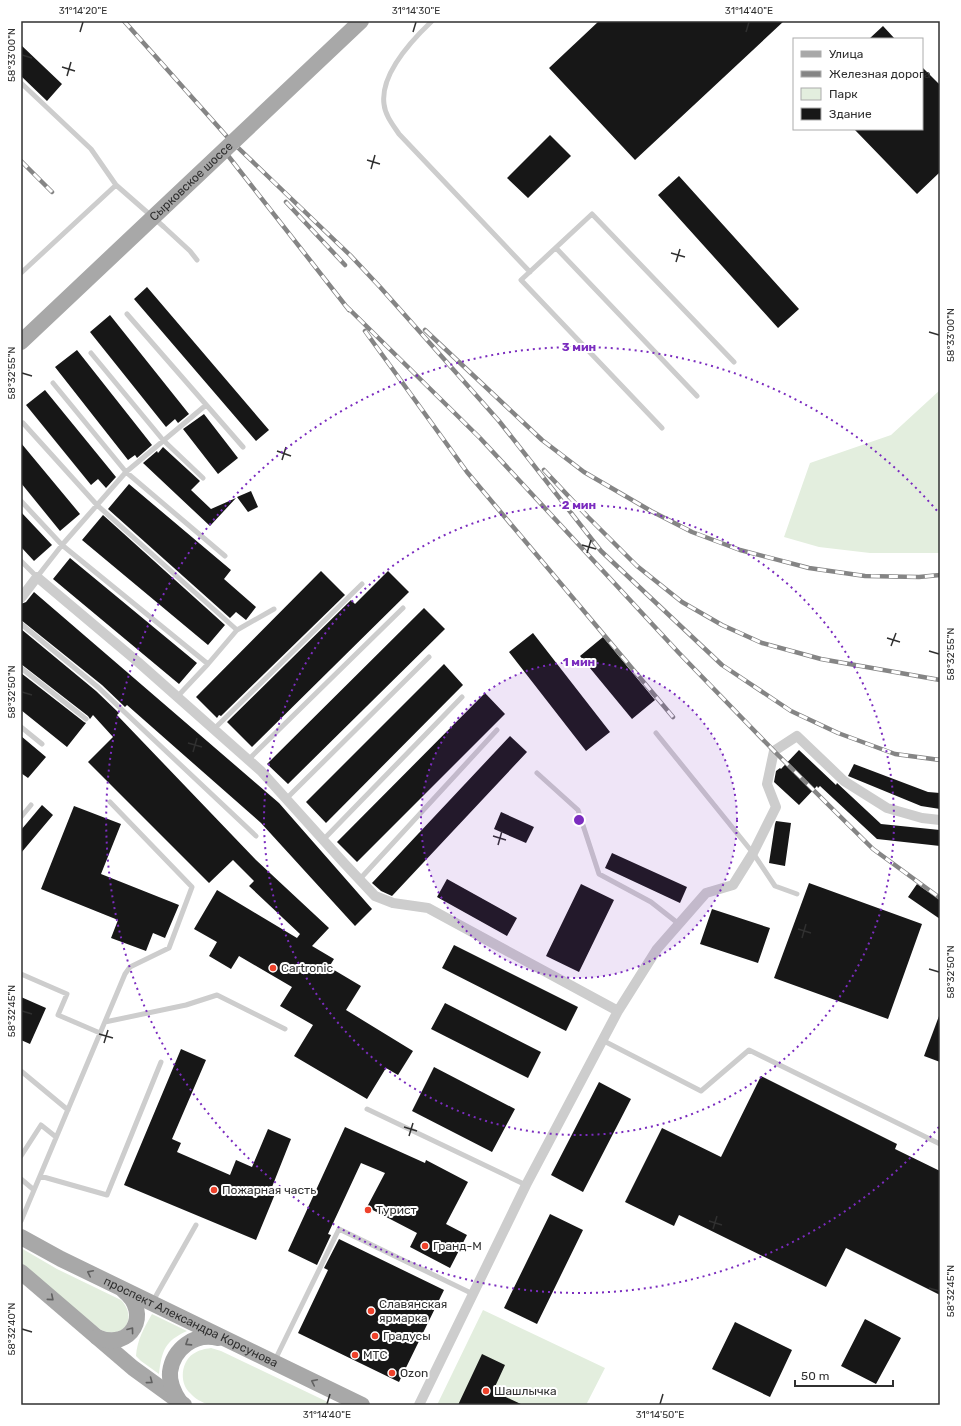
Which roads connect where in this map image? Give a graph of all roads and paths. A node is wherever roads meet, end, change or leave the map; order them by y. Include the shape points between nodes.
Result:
1 (361, 21) edge
2 (432, 21) edge
3 (21, 83) edge
4 (116, 185) junction
5 (556, 248) junction
6 (197, 260) dead end
7 (530, 272) junction
8 (21, 273) edge
9 (127, 314) dead end
10 (21, 342) edge
11 (91, 353) dead end
12 (734, 362) dead end
13 (53, 383) dead end
14 (697, 396) dead end
15 (206, 405) junction
16 (23, 423) dead end
17 (662, 428) dead end
18 (163, 440) junction
19 (243, 447) dead end
20 (126, 472) junction
21 (202, 478) dead end
22 (21, 501) edge
23 (97, 505) junction
24 (62, 545) junction
25 (225, 556) dead end
26 (21, 561) edge
27 (37, 577) junction
28 (362, 584) dead end
29 (21, 598) edge
30 (402, 608) dead end
31 (274, 609) dead end
32 (21, 624) edge
33 (237, 630) junction
34 (429, 657) dead end
35 (208, 664) junction
36 (21, 668) edge
37 (462, 696) dead end
38 (178, 697) junction
39 (86, 719) dead end
40 (21, 727) edge
41 (214, 729) junction
42 (497, 730) dead end
43 (656, 733) dead end
44 (42, 744) dead end
45 (248, 760) junction
46 (537, 773) dead end
47 (286, 799) junction
48 (110, 802) dead end
49 (31, 805) dead end
50 (21, 816) edge
51 (940, 820) edge
52 (256, 836) dead end
53 (323, 840) junction
54 (753, 853) junction
55 (359, 880) junction
56 (797, 894) dead end
57 (679, 924) junction
58 (21, 974) edge
59 (618, 1011) junction
60 (105, 1022) junction
61 (285, 1029) dead end
62 (100, 1032) junction
63 (602, 1040) junction
64 (161, 1062) dead end
65 (21, 1071) edge
66 (367, 1109) dead end
67 (68, 1110) junction
68 (56, 1137) junction
69 (940, 1144) edge
70 (21, 1156) edge
71 (40, 1176) junction
72 (21, 1179) edge
73 (526, 1185) junction
74 (34, 1190) junction
75 (21, 1221) edge
76 (196, 1225) dead end
77 (21, 1237) edge
78 (21, 1272) edge
79 (115, 1285) junction
80 (473, 1294) junction
81 (152, 1303) junction
82 (97, 1337) junction
83 (225, 1339) junction
84 (274, 1363) junction
85 (184, 1405) edge
86 (362, 1405) edge
87 (419, 1405) edge

1 - 10 main road, Сырковское шоссе, bridge
2 - 7 lane via 416,36 393,70 384,95 387,114 399,134
3 - 4 lane via 91,149
4 - 6 lane
4 - 8 lane
5 - 7 lane
5 - 12 lane via 592,214
5 - 14 lane
7 - 17 lane via 521,280
9 - 15 lane
11 - 18 lane
13 - 20 lane
15 - 18 lane
15 - 19 lane
16 - 23 lane
18 - 20 lane
18 - 21 lane
20 - 23 lane
20 - 25 lane
22 - 24 lane
23 - 24 lane
23 - 33 lane
24 - 27 lane
24 - 35 lane
26 - 27 lane
27 - 29 street
27 - 38 street
28 - 41 lane
30 - 45 lane
31 - 33 lane
32 - 52 lane via 99,688
33 - 35 lane
34 - 47 lane
35 - 38 lane
36 - 39 lane
37 - 53 lane
38 - 41 street
40 - 44 lane
41 - 45 street
42 - 55 lane
43 - 54 lane
45 - 47 street
46 - 57 lane via 578,810 599,874 651,902
47 - 53 street
48 - 60 lane via 192,887 169,948 130,967
49 - 50 lane
51 - 54 street via 922,818 887,808 844,781 797,736 774,751 767,784 776,807
53 - 55 street
54 - 56 lane via 775,886
54 - 57 street via 733,885 706,893
55 - 59 street via 375,896 393,903 428,908
57 - 59 street via 657,949
58 - 62 lane via 67,994 58,1015
59 - 63 street
60 - 61 lane via 186,1005 217,995
60 - 62 lane
62 - 67 lane
63 - 69 lane via 701,1091 748,1050
63 - 73 street
64 - 71 lane via 107,1195
65 - 67 lane
66 - 73 lane
67 - 68 lane
68 - 70 lane via 41,1125
68 - 71 lane
71 - 74 lane
72 - 74 lane
73 - 80 street
74 - 75 lane
76 - 81 lane
79 -> 77 main road, проспект Александра Корсунова via 61,1260
78 -> 82 main road
79 - 81 main road, проспект Александра Корсунова
82 -> 79 main road via 106,1341 116,1341 126,1337 134,1329 137,1310 126,1293
80 - 84 lane via 339,1229
80 - 87 street
81 - 83 main road, проспект Александра Корсунова
82 -> 85 main road via 133,1368
83 - 84 main road, проспект Александра Корсунова
83 -> 85 main road via 212,1336 196,1338 184,1346 174,1358 170,1373 172,1388
86 -> 84 main road, проспект Александра Корсунова

